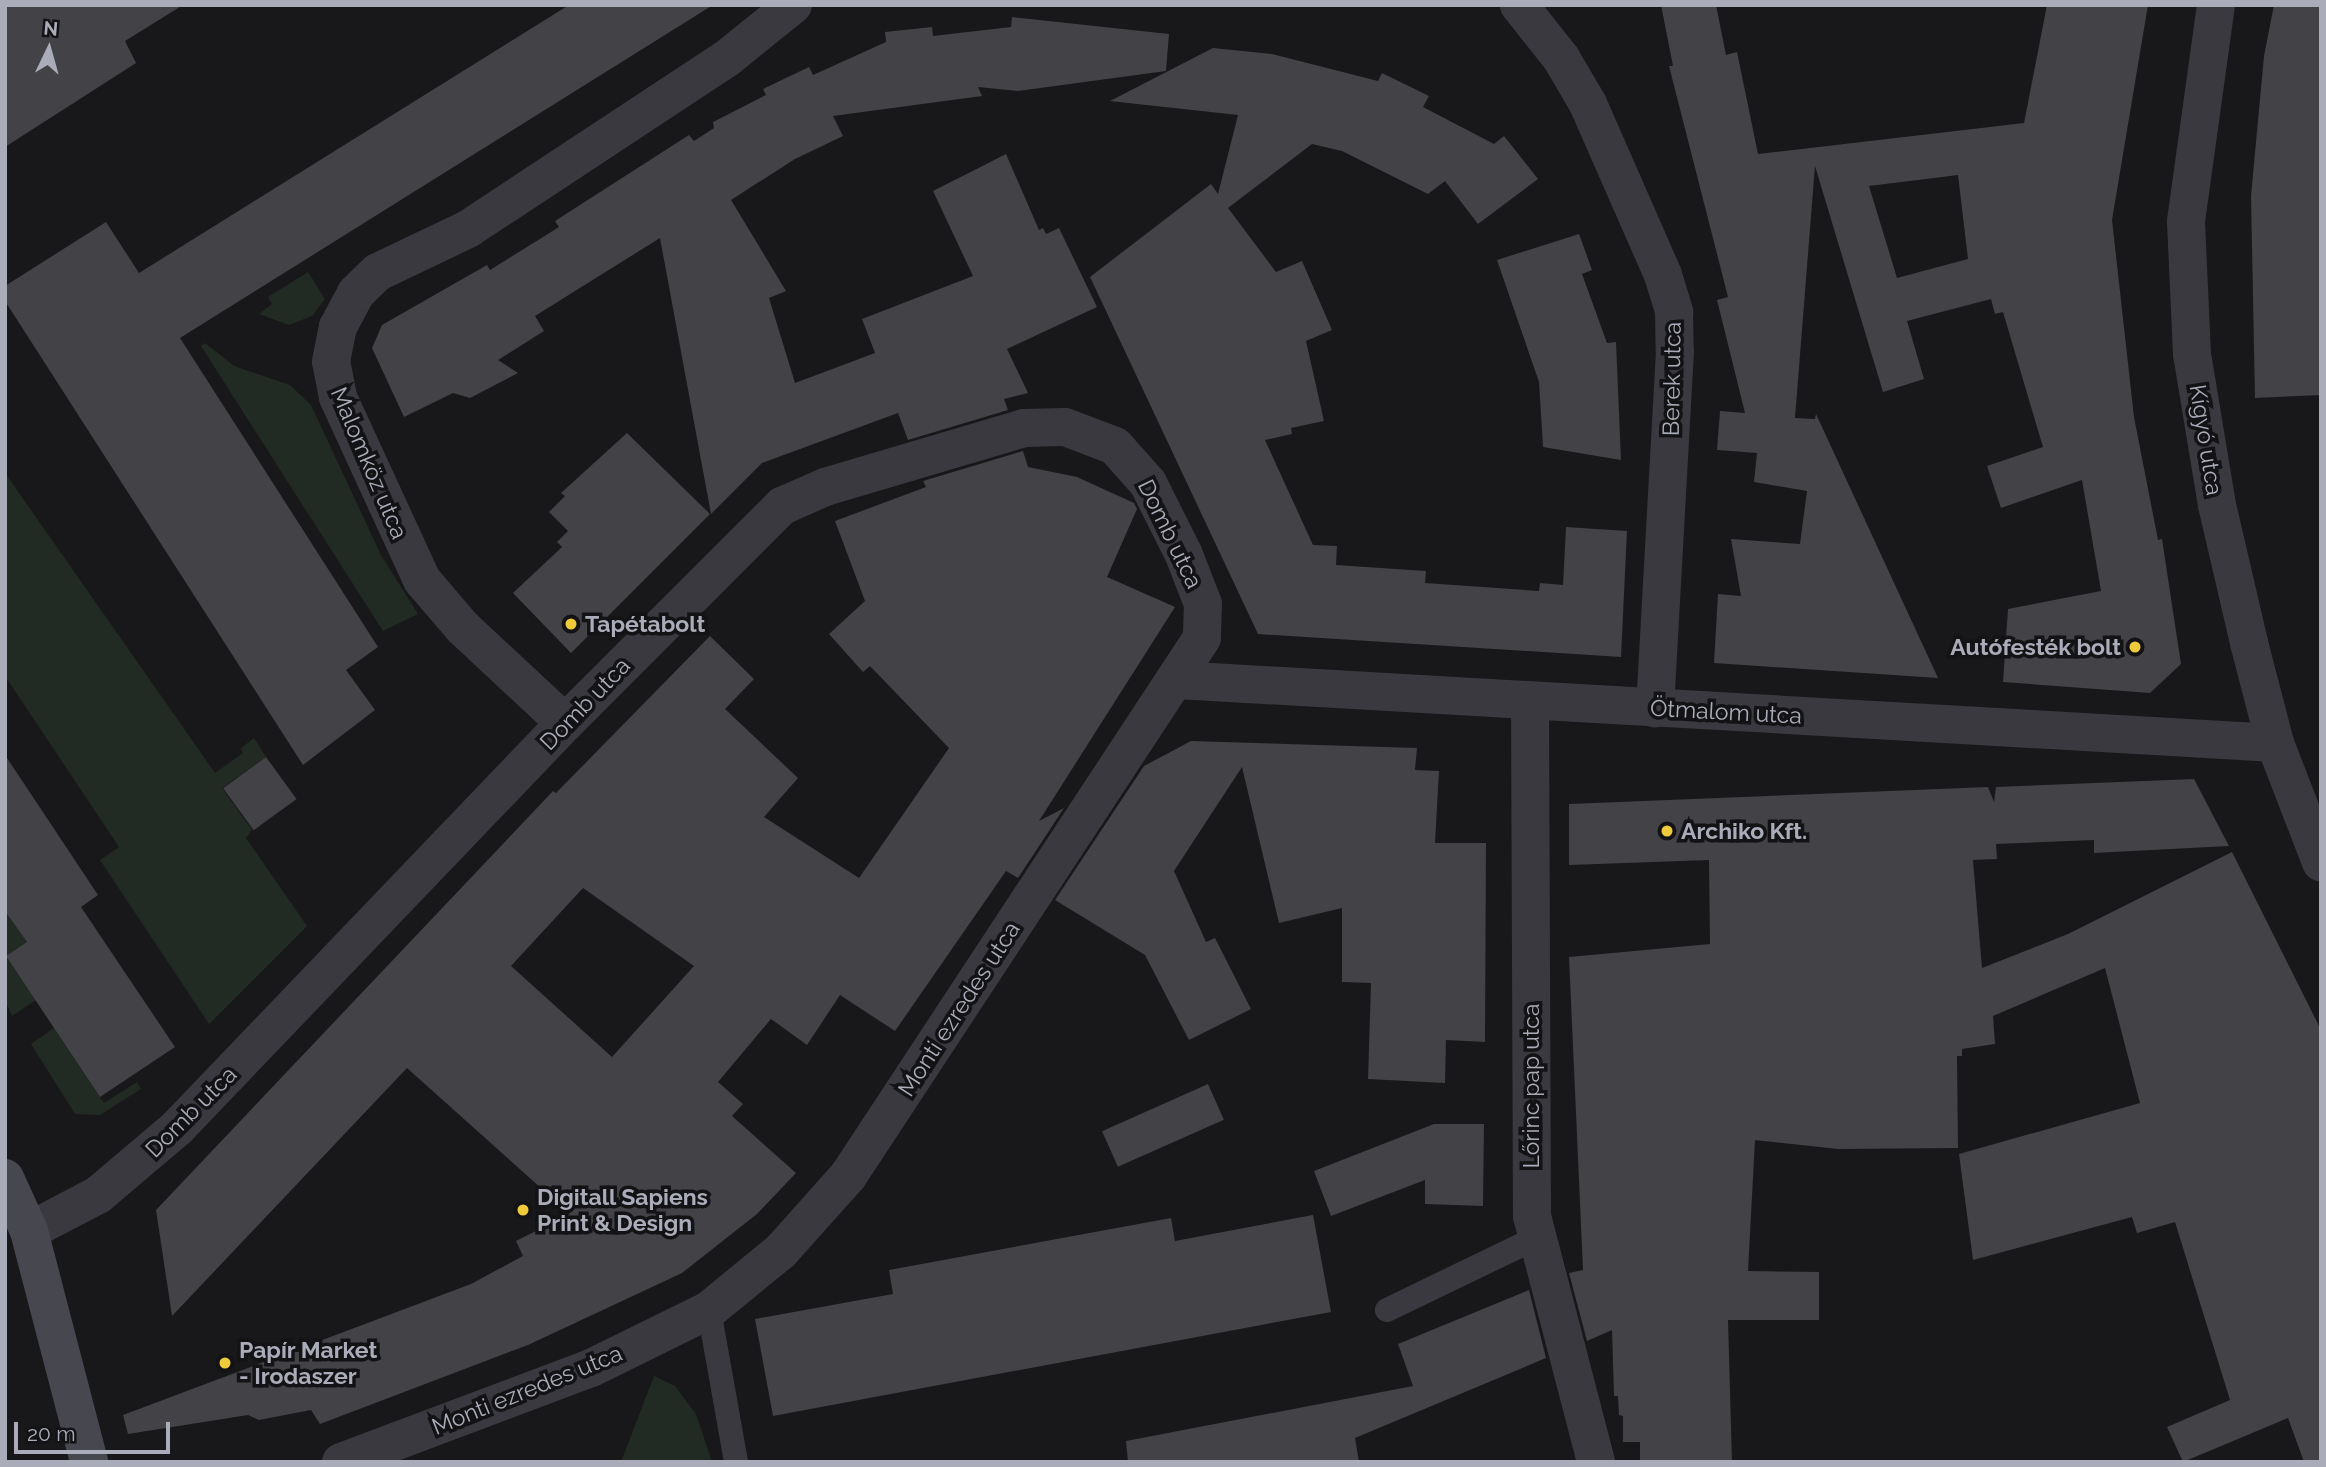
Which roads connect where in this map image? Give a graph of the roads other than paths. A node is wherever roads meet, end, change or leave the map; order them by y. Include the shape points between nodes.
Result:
1 (793, 5) edge
2 (1519, 5) edge
3 (2216, 5) edge
4 (1177, 680) junction
5 (1530, 701) junction
6 (1655, 708) junction
7 (565, 723) junction
8 (2275, 743) junction
9 (2321, 862) edge
10 (5, 1178) edge
11 (29, 1231) junction
12 (1536, 1238) junction
13 (709, 1310) junction
14 (1387, 1310) dead end
15 (89, 1462) edge
16 (341, 1462) edge
17 (736, 1462) edge
18 (1596, 1462) edge

1 - 7 street, Malomköz utca via 726,59 462,233 378,272 356,293 338,327 331,362 338,397 422,580 463,628
2 - 6 street, Berek utca via 1561,58 1588,104 1659,264 1674,312
3 - 8 street, Kígyó utca via 2189,187 2187,307 2217,505
4 - 5 street, Ötmalom utca
4 - 7 street, Domb utca via 1199,645 1204,614 1188,565 1148,483 1128,457 1101,438 1045,426 1004,432 825,487 782,506
4 - 13 street, Monti ezredes utca via 848,1176 781,1251
5 - 6 street, Ötmalom utca
5 - 12 street, Lőrinc pap utca via 1531,1179
6 - 8 street, Ötmalom utca
7 - 11 street, Domb utca via 177,1128 98,1195
8 - 9 street, Kígyó utca
10 - 11 street
11 - 15 street
12 - 14 lane
12 - 18 street, Lőrinc pap utca
13 - 16 street, Monti ezredes utca via 590,1368
13 - 17 lane

